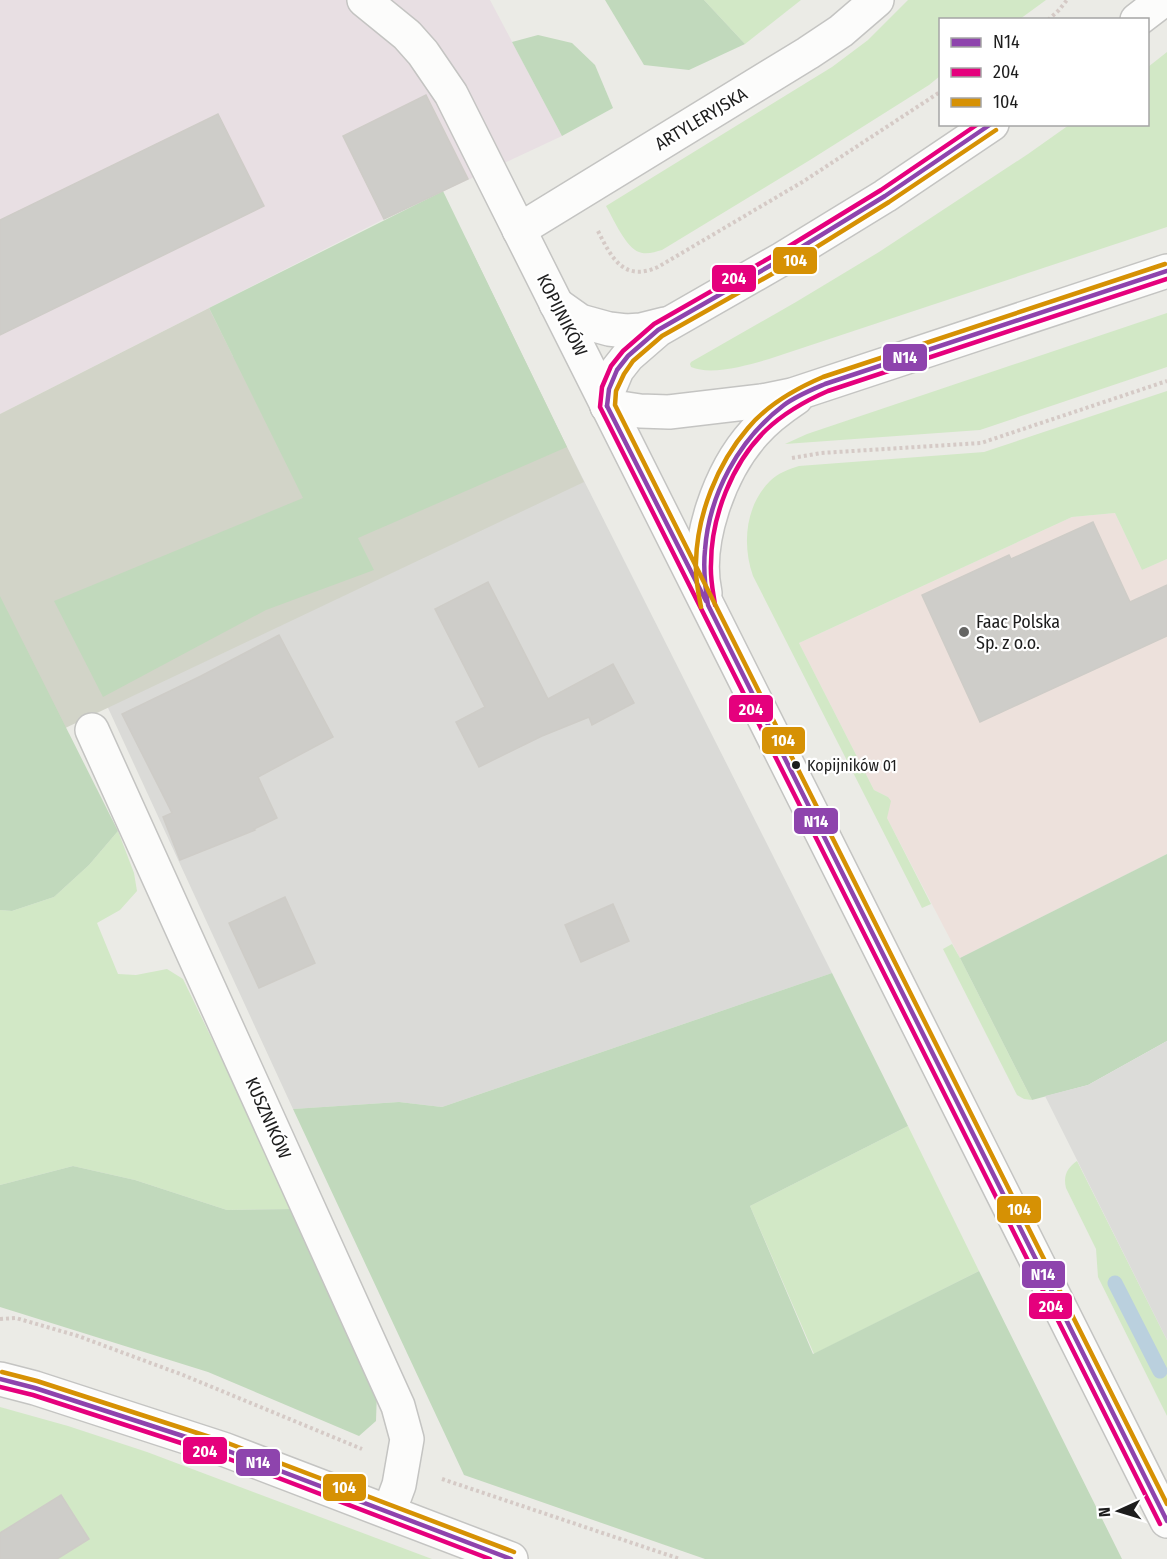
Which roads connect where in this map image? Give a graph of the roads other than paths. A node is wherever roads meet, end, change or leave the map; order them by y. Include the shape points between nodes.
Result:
1 (364, 0) edge
2 (877, 0) edge
3 (1163, 0) edge
4 (1140, 18) edge
5 (989, 126) edge
6 (519, 230) junction
7 (1167, 272) edge
8 (556, 304) junction
9 (672, 322) junction
10 (825, 384) junction
11 (607, 406) junction
12 (708, 605) junction
13 (92, 730) dead end
14 (0, 1379) edge
15 (388, 1512) junction
16 (1167, 1521) edge
17 (512, 1559) edge

1 - 6 street, KOPIJNIKÓW via 407,35 438,72
2 - 6 street, ARTYLERYJSKA via 841,32
3 - 4 street
5 - 9 street via 885,196
6 - 8 street, KOPIJNIKÓW
7 - 10 street
8 - 9 street via 580,321 609,329 641,330
8 - 11 street, KOPIJNIKÓW
9 - 11 street via 628,356 617,370
10 - 11 street via 762,401 669,412
10 - 12 street via 802,394 770,417 753,433 727,473 712,512 703,554
11 - 12 street, KOPIJNIKÓW
12 - 16 street, KOPIJNIKÓW
13 - 15 street, KUSZNIKÓW via 398,1406 406,1438 399,1485
14 - 15 street via 213,1445
15 - 17 street

